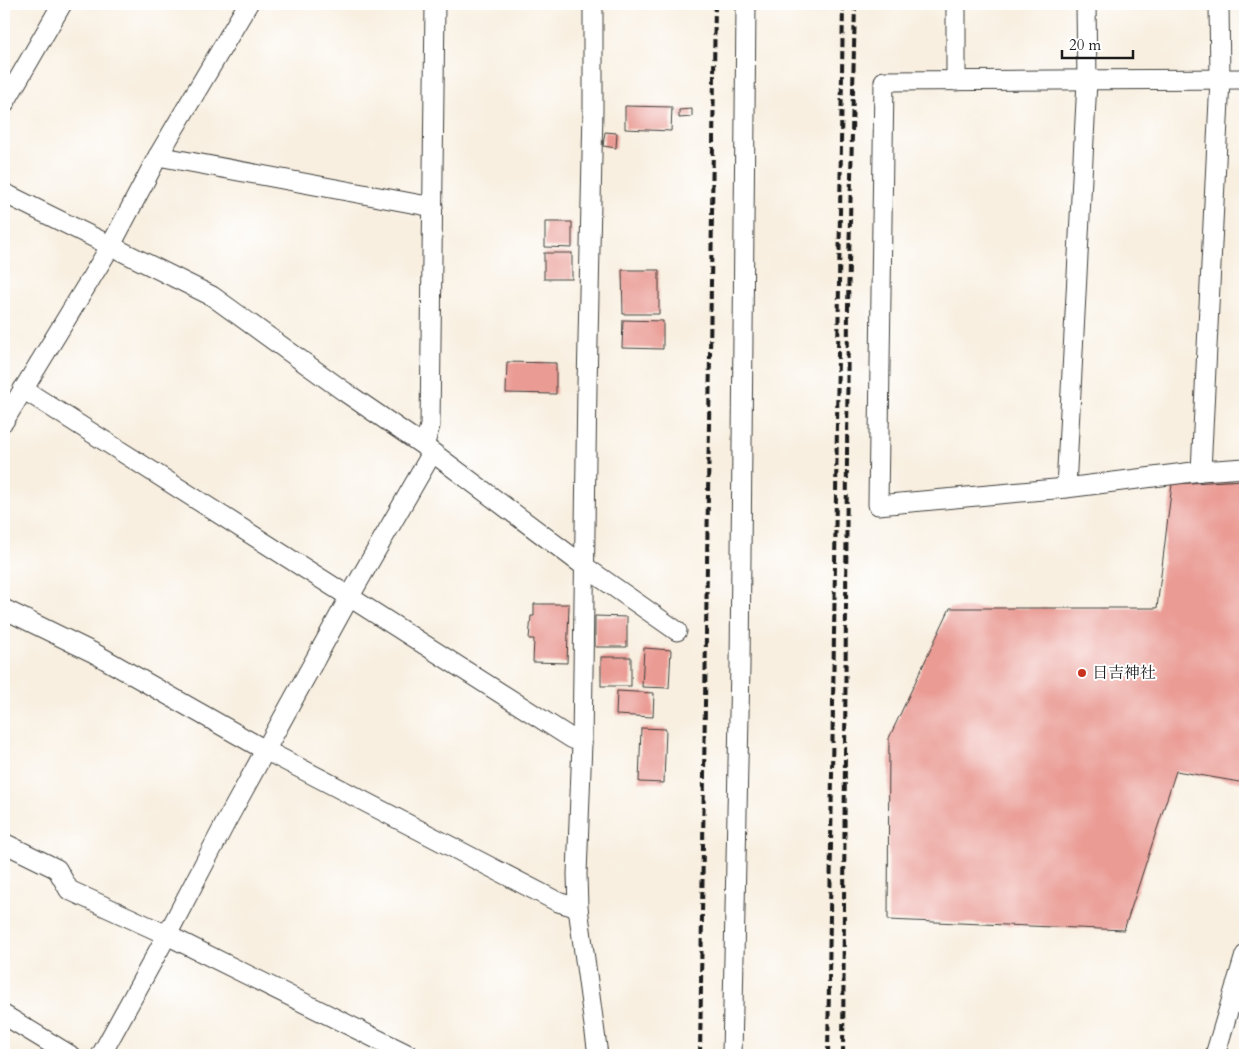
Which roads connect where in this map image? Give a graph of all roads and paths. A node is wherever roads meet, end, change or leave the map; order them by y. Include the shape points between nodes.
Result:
1 (62, 4) edge
2 (248, 4) edge
3 (435, 4) edge
4 (593, 4) edge
5 (746, 4) edge
6 (956, 4) edge
7 (1086, 4) edge
8 (1219, 4) edge
9 (1245, 79) edge
10 (1220, 80) junction
11 (956, 81) junction
12 (1087, 81) junction
13 (4, 104) edge
14 (158, 156) junction
15 (4, 193) edge
16 (432, 207) junction
17 (110, 247) junction
18 (23, 389) junction
19 (4, 419) edge
20 (428, 449) junction
21 (1245, 468) edge
22 (1201, 471) junction
23 (1066, 488) junction
24 (584, 566) junction
25 (350, 596) junction
26 (4, 609) edge
27 (677, 631) dead end
28 (582, 743) junction
29 (265, 750) junction
30 (4, 843) edge
31 (578, 908) junction
32 (167, 935) junction
33 (1245, 955) edge
34 (4, 1014) edge
35 (44, 1048) edge
36 (70, 1055) edge
37 (101, 1055) edge
38 (409, 1055) edge
39 (598, 1055) edge
40 (732, 1055) edge
41 (1215, 1055) edge

1 - 13 street
2 - 14 street
3 - 16 street
4 - 24 street
5 - 40 street via 740,666
6 - 11 street
7 - 12 street
8 - 10 street
9 - 10 street
10 - 12 street
10 - 22 street
11 - 12 street
11 - 23 street via 884,81 878,505
12 - 23 street
14 - 16 street
14 - 17 street
15 - 17 street
16 - 20 street
17 - 18 street
17 - 20 street via 212,296
18 - 19 street
18 - 25 street
20 - 24 street
20 - 25 street
21 - 22 street
22 - 23 street
24 - 27 street
24 - 28 street
25 - 28 street
25 - 29 street
26 - 29 street via 94,653
28 - 31 street
29 - 31 street via 558,902
29 - 32 street
30 - 32 street via 57,869 70,890
31 - 39 street
32 - 37 street
32 - 38 street
33 - 41 street
34 - 35 street
35 - 36 street

